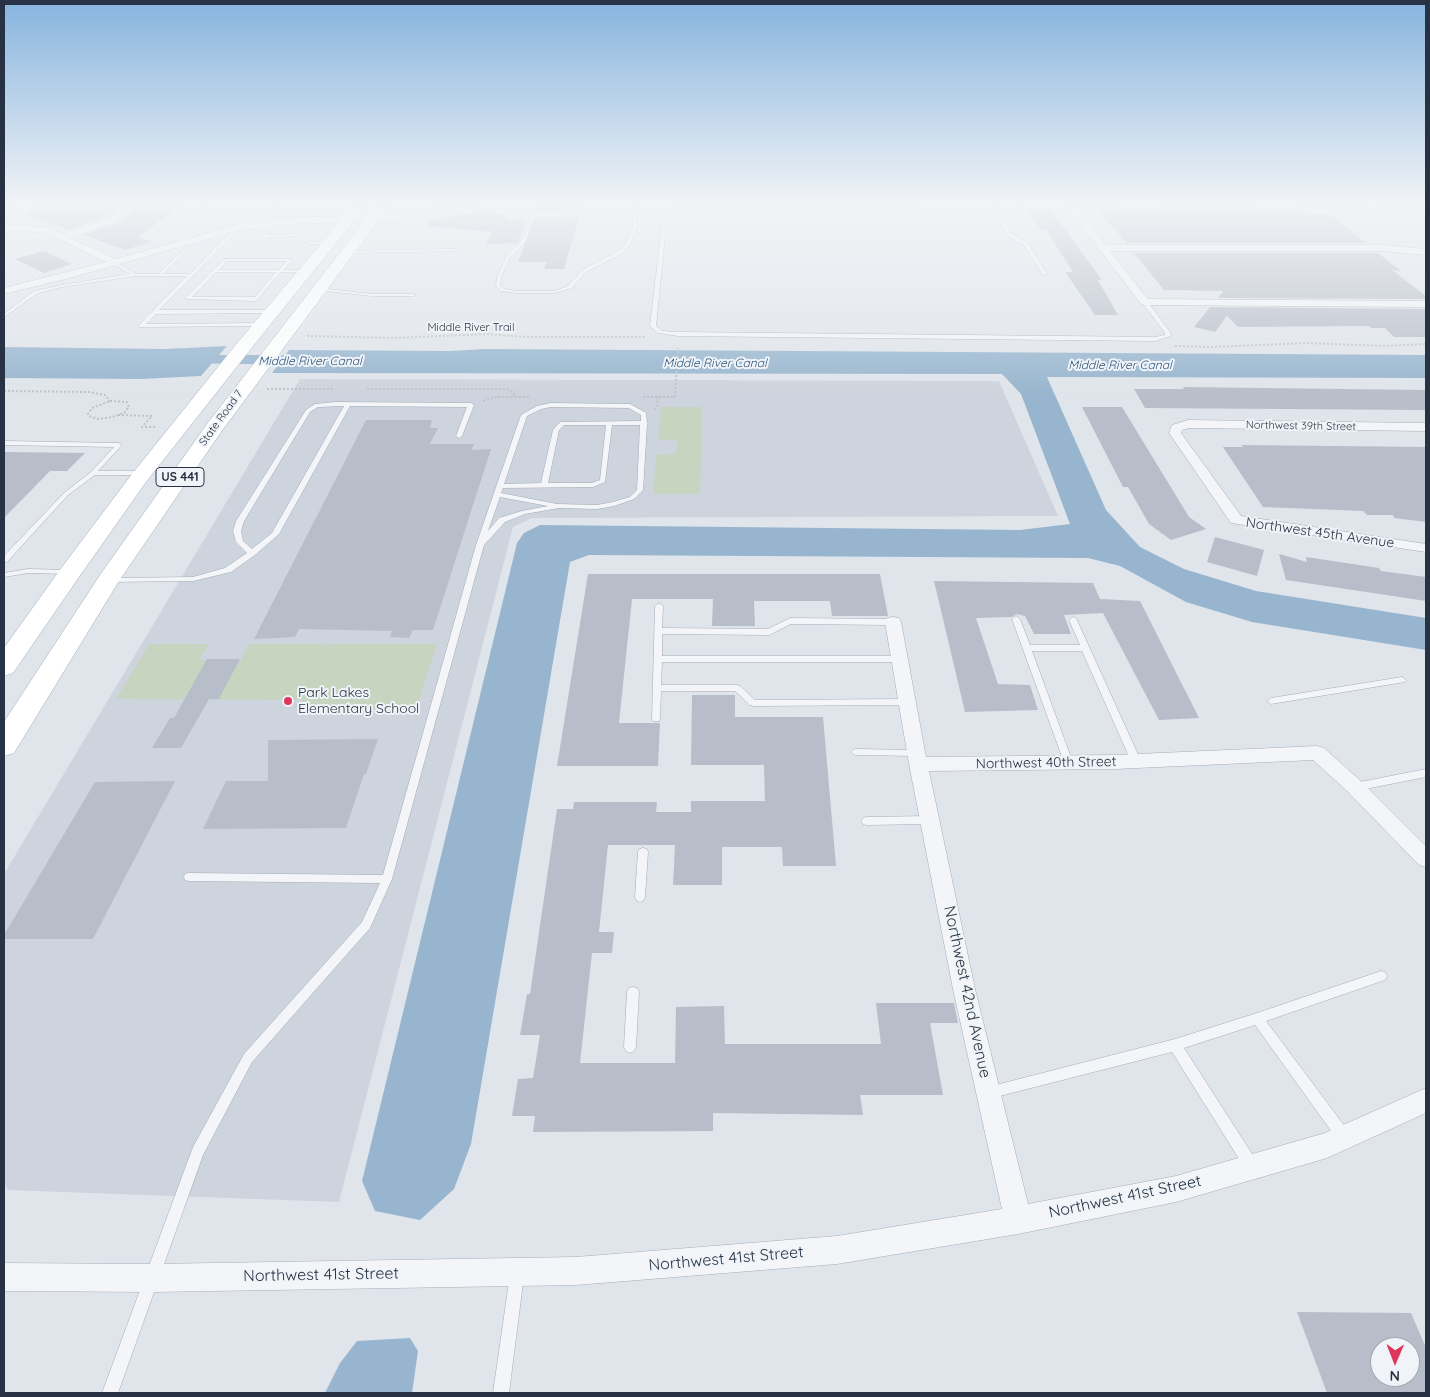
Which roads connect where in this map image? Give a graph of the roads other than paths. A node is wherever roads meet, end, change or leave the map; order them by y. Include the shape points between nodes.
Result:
1 (100, 266) edge
2 (121, 266) edge
3 (168, 266) edge
4 (200, 266) edge
5 (220, 266) edge
6 (284, 266) edge
7 (310, 266) edge
8 (336, 266) edge
9 (504, 266) edge
10 (593, 266) edge
11 (660, 266) edge
12 (1039, 266) edge
13 (1118, 266) edge
14 (215, 271) junction
15 (280, 271) junction
16 (306, 271) junction
17 (1044, 274) dead end
18 (135, 275) junction
19 (159, 275) junction
20 (191, 275) junction
21 (319, 288) junction
22 (4, 291) edge
23 (414, 295) dead end
24 (1145, 302) junction
25 (1426, 304) edge
26 (155, 312) junction
27 (272, 312) junction
28 (4, 316) edge
29 (261, 325) junction
30 (348, 404) junction
31 (609, 423) junction
32 (645, 423) junction
33 (1426, 427) edge
34 (1176, 428) joint
35 (459, 436) dead end
36 (4, 444) edge
37 (92, 473) junction
38 (144, 473) junction
39 (544, 485) junction
40 (499, 490) junction
41 (559, 506) junction
42 (480, 545) junction
43 (1426, 548) edge
44 (252, 553) junction
45 (4, 560) edge
46 (70, 572) junction
47 (4, 575) edge
48 (108, 580) junction
49 (659, 606) dead end
50 (88, 612) junction
51 (1016, 619) dead end
52 (1073, 620) dead end
53 (893, 622) joint
54 (658, 631) junction
55 (1027, 648) junction
56 (1086, 648) junction
57 (658, 659) junction
58 (900, 659) junction
59 (4, 667) edge
60 (1402, 680) dead end
61 (657, 688) junction
62 (1271, 701) dead end
63 (908, 702) junction
64 (656, 719) dead end
65 (4, 745) edge
66 (856, 752) dead end
67 (917, 758) junction
68 (1136, 761) junction
69 (1068, 763) junction
70 (1426, 773) edge
71 (1355, 787) junction
72 (930, 820) junction
73 (866, 821) dead end
74 (1419, 844) edge
75 (643, 852) dead end
76 (1426, 859) edge
77 (189, 877) dead end
78 (387, 879) junction
79 (640, 897) dead end
80 (1381, 976) dead end
81 (633, 992) dead end
82 (1257, 1019) junction
83 (1175, 1045) junction
84 (630, 1047) dead end
85 (988, 1093) junction
86 (1426, 1100) edge
87 (1344, 1137) junction
88 (1253, 1167) junction
89 (1018, 1220) junction
90 (518, 1272) junction
91 (4, 1277) edge
92 (153, 1278) junction
93 (110, 1393) edge
94 (501, 1393) edge

1 - 22 street
2 - 18 lane
3 - 19 lane
4 - 20 lane
5 - 14 lane
6 - 15 lane
7 - 16 main road, State Road 7 / US 441
8 - 21 main road, State Road 7 / US 441
9 - 10 lane via 498,286 503,290 555,292 570,286
11 - 24 lane via 653,326 660,332 678,334 1155,339 1168,336
12 - 17 lane
13 - 24 street
14 - 15 lane
14 - 15 lane via 188,298 256,298
15 - 16 lane
16 - 27 main road, State Road 7 / US 441
18 - 19 lane
18 - 28 lane via 36,292
19 - 20 lane
20 - 26 lane
21 - 23 lane via 372,295
21 - 48 main road, State Road 7 / US 441 via 252,375
24 - 25 street
26 - 27 lane
26 - 29 lane via 141,326
27 - 29 main road, State Road 7 / US 441
29 - 38 main road, State Road 7 / US 441
30 - 35 lane via 471,405
30 - 44 lane via 275,534
30 - 44 lane via 317,405 308,411 240,521 237,531 240,542
31 - 32 lane
31 - 39 lane via 562,423 556,430
31 - 39 lane via 603,481 593,485
32 - 40 lane via 644,414 630,406 539,407 524,416
32 - 41 lane via 640,490 632,498 597,506
33 - 34 street, Northwest 39th Street via 1188,424
34 - 43 street, Northwest 45th Avenue via 1175,432 1236,520
36 - 37 lane via 118,445
37 - 38 lane
37 - 45 lane via 66,494
38 - 46 main road, State Road 7 / US 441
39 - 40 lane
40 - 41 lane
40 - 42 lane
41 - 42 lane via 524,512 502,520
42 - 78 lane
44 - 48 lane via 228,570 193,579
46 - 47 lane via 21,571
46 - 50 main road via 85,582 90,595
46 - 59 main road, State Road 7 / US 441
48 - 50 main road, State Road 7 / US 441
49 - 54 lane
50 - 65 main road, State Road 7 / US 441
51 - 55 lane
52 - 56 lane
53 - 54 lane via 790,622 769,632
53 - 58 street
54 - 57 lane
55 - 56 lane
55 - 69 lane
56 - 68 lane
57 - 58 lane
57 - 61 lane
58 - 63 street
60 - 62 lane
61 - 63 lane via 737,688 753,703
61 - 64 lane
63 - 67 street
66 - 67 lane
67 - 69 street, Northwest 40th Street
67 - 72 street, Northwest 42nd Avenue
68 - 69 street, Northwest 40th Street
68 - 71 street, Northwest 40th Street via 1317,753
70 - 71 lane
71 - 74 street
72 - 73 lane
72 - 85 street, Northwest 42nd Avenue
74 - 76 street
75 - 79 lane
77 - 78 lane
78 - 92 lane via 366,926 248,1058 198,1152
80 - 82 lane
81 - 84 lane
82 - 83 lane
82 - 87 lane
83 - 85 lane
83 - 88 lane
85 - 89 street, Northwest 42nd Avenue
86 - 87 street, Northwest 41st Street
87 - 88 street, Northwest 41st Street
88 - 89 street, Northwest 41st Street via 1176,1189
89 - 90 street, Northwest 41st Street via 837,1250 576,1271
90 - 92 street, Northwest 41st Street
90 - 94 lane
91 - 92 street, Northwest 41st Street
92 - 93 lane

